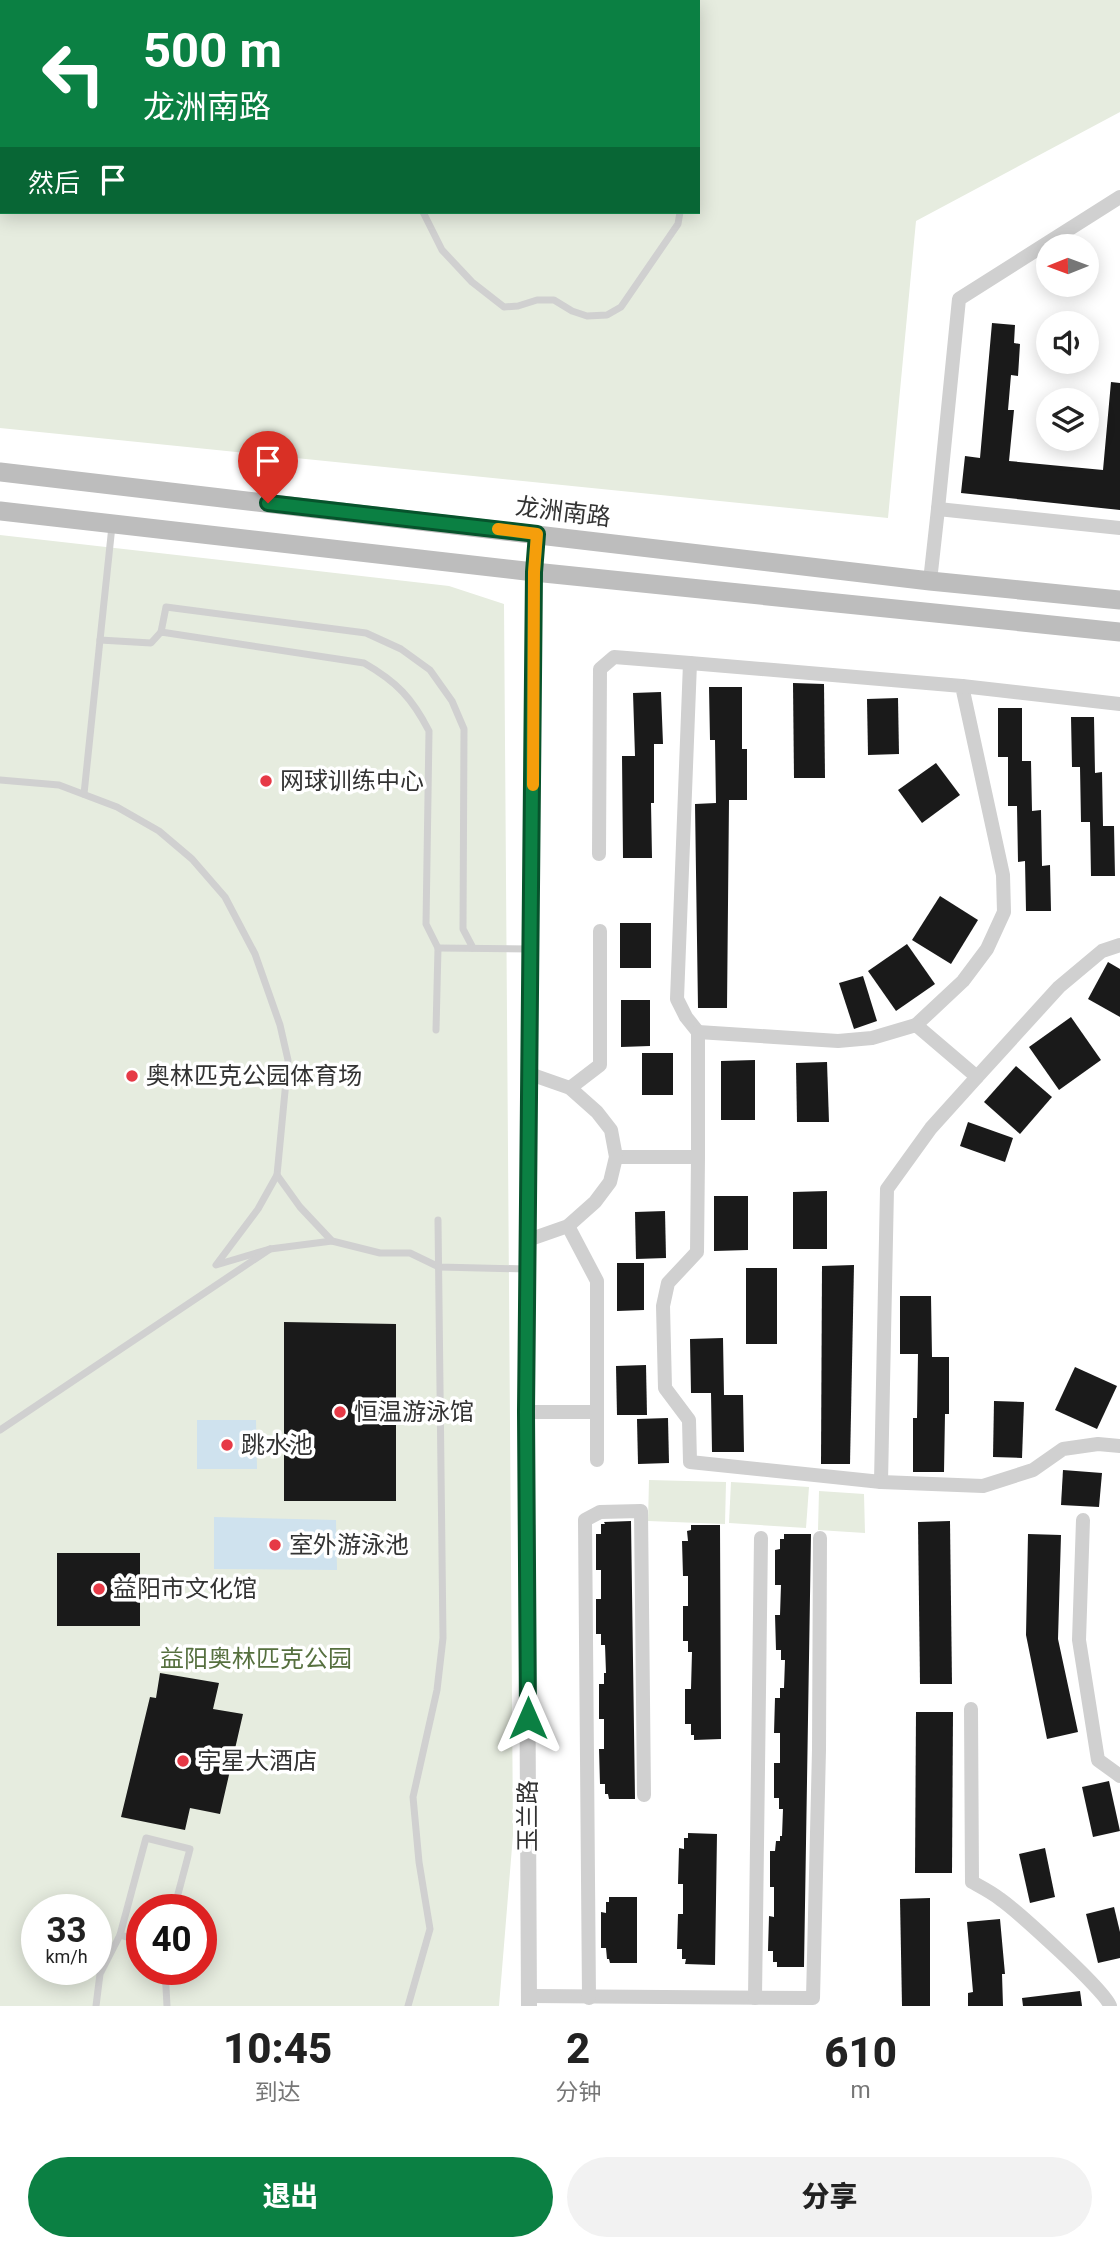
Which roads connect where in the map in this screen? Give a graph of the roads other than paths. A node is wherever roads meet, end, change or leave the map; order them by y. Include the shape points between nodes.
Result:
1 (1120, 197) edge
2 (424, 214) edge
3 (680, 214) edge
4 (0, 472) edge
5 (938, 509) junction
6 (0, 511) edge
7 (112, 526) junction
8 (1120, 528) edge
9 (537, 534) junction
10 (534, 572) junction
11 (930, 581) junction
12 (1120, 600) edge
13 (160, 632) junction
14 (1120, 632) edge
15 (100, 640) junction
16 (690, 663) junction
17 (962, 686) junction
18 (1120, 704) edge
19 (0, 780) edge
20 (84, 794) junction
21 (599, 853) dead end
22 (600, 931) dead end
23 (1120, 945) edge
24 (438, 948) junction
25 (472, 948) junction
26 (531, 949) junction
27 (916, 1024) junction
28 (436, 1030) dead end
29 (698, 1032) junction
30 (530, 1074) junction
31 (977, 1077) junction
32 (570, 1088) junction
33 (616, 1157) junction
34 (698, 1157) junction
35 (277, 1175) junction
36 (438, 1220) dead end
37 (568, 1226) junction
38 (528, 1240) junction
39 (332, 1241) junction
40 (270, 1250) junction
41 (439, 1267) junction
42 (528, 1269) junction
43 (526, 1412) junction
44 (597, 1412) junction
45 (0, 1430) edge
46 (1120, 1446) edge
47 (597, 1460) dead end
48 (881, 1482) junction
49 (1083, 1520) dead end
50 (761, 1538) dead end
51 (820, 1538) dead end
52 (971, 1709) dead end
53 (1120, 1776) edge
54 (644, 1795) dead end
55 (131, 1894) edge
56 (178, 1894) edge
57 (126, 1913) edge
58 (120, 1935) junction
59 (126, 1937) edge
60 (166, 1985) edge
61 (589, 1998) junction
62 (755, 1998) junction
63 (529, 2001) edge
64 (96, 2006) edge
65 (167, 2006) edge
66 (408, 2006) edge
67 (1110, 2006) edge

1 - 5 street via 959,299
2 - 3 lane via 442,250 504,307 554,300 587,316 607,316 621,307 678,224
4 - 9 main road, 龙洲南路
5 - 8 street
5 - 11 street
6 - 7 main road
7 - 10 main road
7 - 15 lane
9 - 10 street, 玉兰路
9 - 11 main road, 龙洲南路
10 - 14 main road
10 - 26 street, 玉兰路
11 - 12 main road, 龙洲南路
13 - 15 lane via 151,643
13 - 24 lane via 364,663 389,678 415,704 429,731 426,924
13 - 25 lane via 166,607 353,631 401,649 430,670 452,701 464,729 463,929
15 - 20 lane
16 - 17 street
16 - 21 street via 614,657 600,669
16 - 29 street via 677,999
17 - 18 street
17 - 27 street via 1003,874 1004,912 987,949 963,981
19 - 20 lane via 59,785
20 - 35 lane via 159,831 192,859 225,897 255,954 288,1060
22 - 32 street via 600,1065
23 - 31 street via 1102,951 1059,987
24 - 25 lane
24 - 28 lane
25 - 26 lane
26 - 30 street, 玉兰路
27 - 29 street via 872,1038 838,1041
27 - 31 street
29 - 34 street
30 - 32 street
30 - 38 street, 玉兰路
31 - 48 street via 931,1128 887,1189
32 - 33 street via 611,1130
33 - 34 street
33 - 37 street via 610,1182
34 - 48 street via 697,1252 668,1283 663,1306 664,1388 689,1420 690,1462
35 - 39 lane
35 - 40 lane via 216,1265
36 - 41 lane
37 - 38 street
37 - 44 street via 597,1281
38 - 42 street, 玉兰路
39 - 40 lane
39 - 41 lane via 380,1253 410,1253
40 - 45 lane
41 - 42 lane
41 - 66 lane via 443,1638 437,1690 412,1797 430,1929
42 - 43 street, 玉兰路
43 - 44 street
43 - 63 street, 玉兰路
44 - 47 street
46 - 48 street via 1063,1449 1033,1470 983,1486
49 - 53 street via 1079,1640 1098,1760
50 - 62 street
51 - 62 street via 813,1998
52 - 67 street via 972,1882 1000,1899 1087,1977
54 - 61 street via 641,1511 600,1512 585,1520
55 - 56 lane via 146,1838 190,1850
57 - 58 lane
58 - 59 lane
58 - 64 lane via 100,1974
60 - 65 lane
61 - 62 street
61 - 63 street

